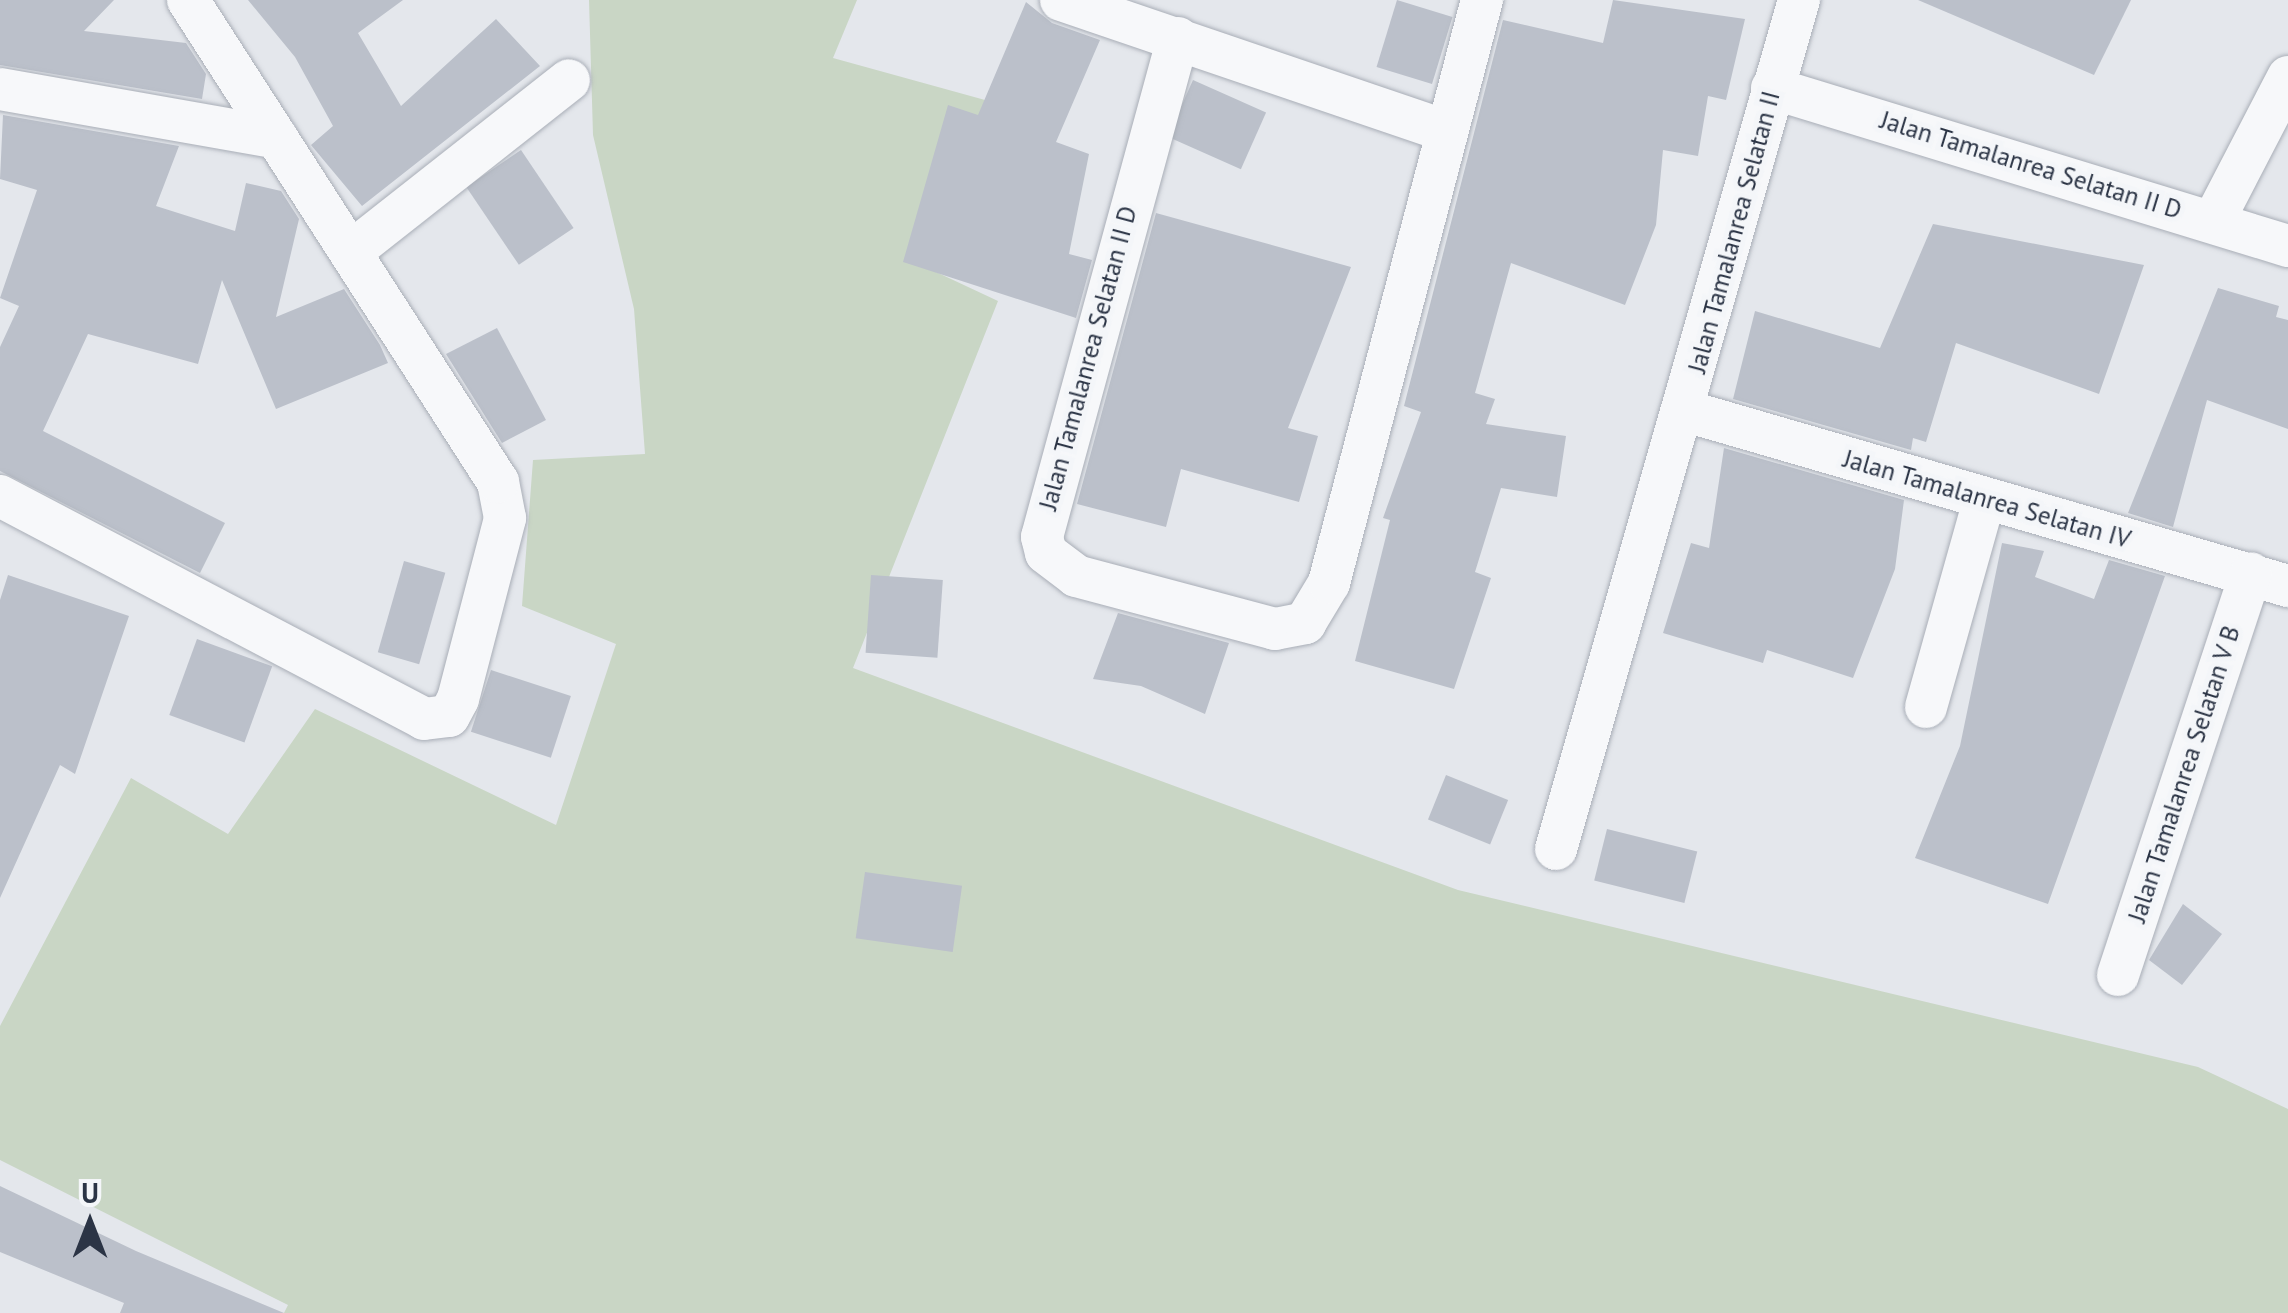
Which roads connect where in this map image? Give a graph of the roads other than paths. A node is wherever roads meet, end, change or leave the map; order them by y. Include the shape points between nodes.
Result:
1 (188, 0) edge
2 (1060, 0) edge
3 (1482, 0) edge
4 (1799, 0) edge
5 (1178, 38) junction
6 (2288, 77) edge
7 (569, 80) dead end
8 (1772, 88) junction
9 (0, 89) edge
10 (1443, 130) junction
11 (277, 138) junction
12 (2214, 220) junction
13 (2288, 246) edge
14 (352, 251) junction
15 (1686, 411) junction
16 (0, 496) edge
17 (1984, 500) junction
18 (2269, 579) edge
19 (1926, 707) dead end
20 (1556, 849) dead end
21 (2118, 974) dead end

1 - 11 street
2 - 5 street
3 - 10 street, Jalan Tamalanrea Selatan II D
4 - 8 street, Jalan Tamalanrea Selatan II
5 - 10 street
5 - 10 street, Jalan Tamalanrea Selatan II D via 1044,511 1046,553 1076,576 1275,629 1306,623 1329,583
6 - 12 street
7 - 14 street
8 - 12 street, Jalan Tamalanrea Selatan II D
8 - 15 street, Jalan Tamalanrea Selatan II
9 - 11 street
11 - 14 street
12 - 13 street, Jalan Tamalanrea Selatan II D
14 - 16 street via 506,502 484,626 449,716 424,718
15 - 17 street, Jalan Tamalanrea Selatan IV
15 - 20 street, Jalan Tamalanrea Selatan II
17 - 18 street, Jalan Tamalanrea Selatan IV
17 - 19 street
18 - 21 street, Jalan Tamalanrea Selatan V B

